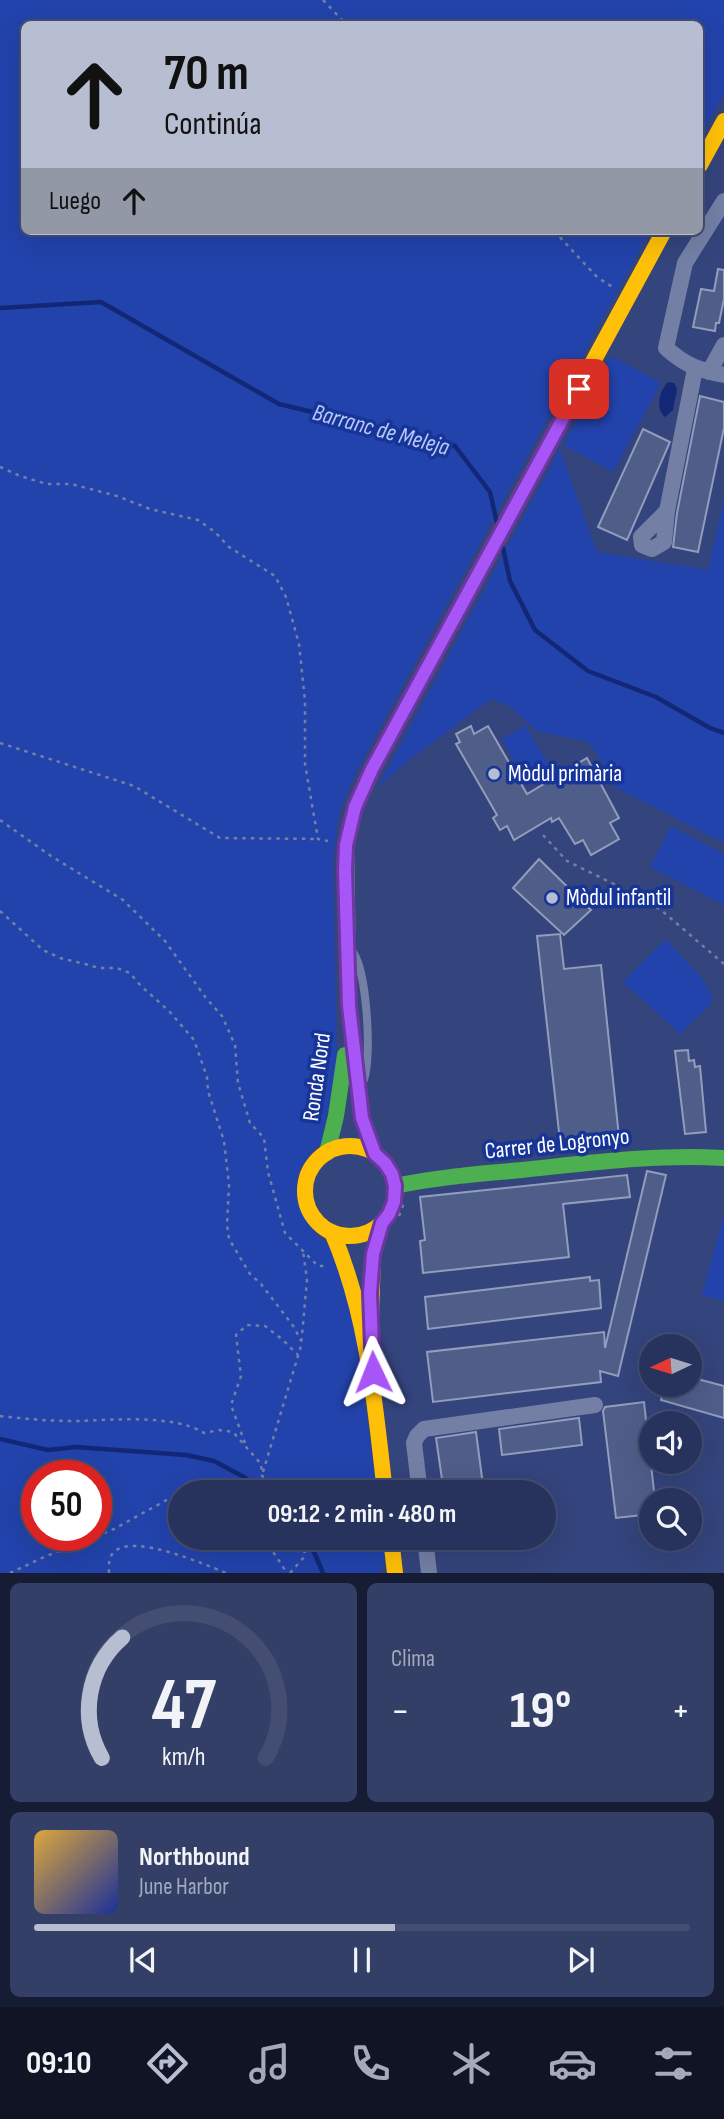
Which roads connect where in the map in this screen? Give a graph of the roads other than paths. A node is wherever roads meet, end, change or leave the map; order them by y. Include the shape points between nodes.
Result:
1 (724, 121) edge
2 (703, 160) edge
3 (724, 201) edge
4 (703, 234) edge
5 (662, 235) edge
6 (703, 235) edge
7 (724, 345) edge
8 (709, 372) edge
9 (667, 511) dead end
10 (347, 945) junction
11 (349, 1006) junction
12 (359, 1100) junction
13 (327, 1153) junction
14 (375, 1154) junction
15 (724, 1158) edge
16 (402, 1191) junction
17 (390, 1222) junction
18 (332, 1232) junction
19 (374, 1399) junction
20 (595, 1405) dead end
21 (383, 1480) edge
22 (418, 1480) edge
23 (392, 1550) edge
24 (426, 1550) edge
25 (395, 1573) edge
26 (429, 1573) edge

1 - 2 main road
3 - 4 street
5 - 10 main road, Ronda Nord via 362,786 346,845
6 - 8 street via 685,263 666,348 678,359
7 - 8 street
8 - 9 street
10 - 11 main road, Ronda Nord
10 - 12 lane via 360,963 364,989 367,1069
11 - 12 main road, Ronda Nord
11 - 13 main road, Ronda Nord via 337,1116
12 - 14 main road, Ronda Nord
13 - 14 main road via 351,1146
13 - 18 main road via 316,1162 306,1187 312,1214
14 - 16 main road
15 - 16 main road, Carrer de Logronyo via 674,1156 574,1164 425,1180
16 - 17 main road via 389,1214
17 - 18 main road via 358,1236
17 - 19 main road via 373,1254
18 - 19 main road via 356,1294
19 - 21 main road
20 - 22 street via 424,1429 414,1443
23 - 25 main road
24 - 26 street

